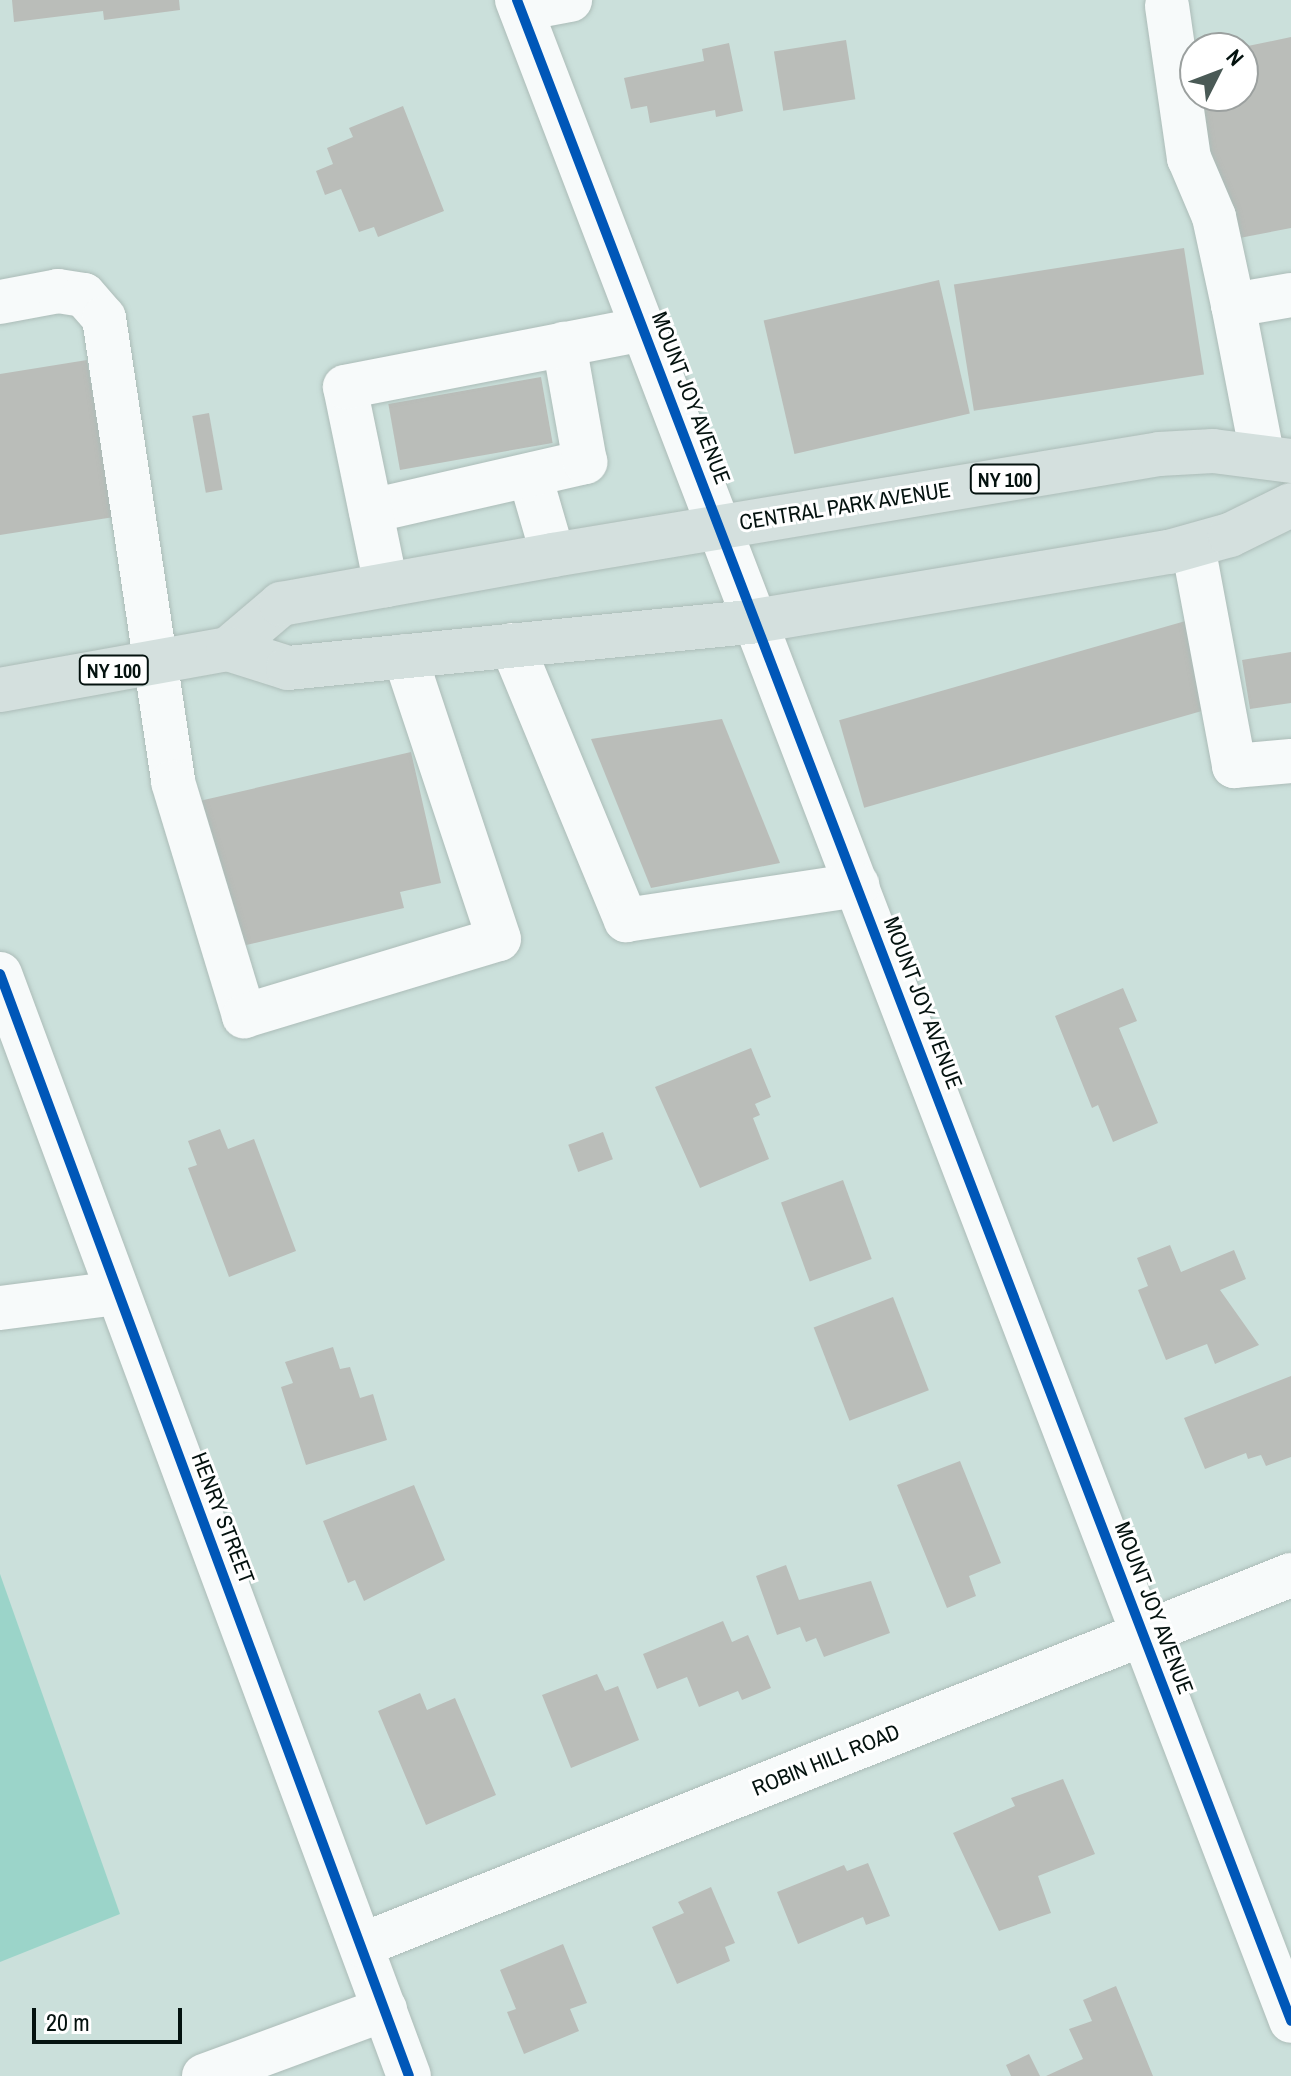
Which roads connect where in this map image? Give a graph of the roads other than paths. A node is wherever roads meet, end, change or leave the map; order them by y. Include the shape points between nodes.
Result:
1 (570, 0) edge
2 (519, 5) edge
3 (1167, 6) dead end
4 (1291, 295) edge
5 (0, 302) edge
6 (1233, 305) junction
7 (644, 329) junction
8 (564, 344) junction
9 (1276, 458) edge
10 (530, 476) junction
11 (1291, 505) edge
12 (371, 511) junction
13 (719, 527) junction
14 (1193, 546) junction
15 (553, 555) junction
16 (386, 585) junction
17 (755, 621) junction
18 (512, 645) junction
19 (228, 649) junction
20 (405, 656) junction
21 (151, 663) junction
22 (0, 690) edge
23 (1291, 761) edge
24 (857, 885) junction
25 (0, 974) edge
26 (117, 1293) junction
27 (0, 1308) edge
28 (1291, 1575) edge
29 (1143, 1634) junction
30 (362, 1945) junction
31 (385, 2009) junction
32 (1291, 2021) edge
33 (204, 2076) edge
34 (409, 2076) edge

1 - 2 street
2 - 7 street, MOUNT JOY AVENUE
3 - 6 street via 1189,158 1214,217
4 - 6 street
5 - 21 street via 58,291 84,295 104,318
6 - 9 street
7 - 8 street
7 - 13 street, MOUNT JOY AVENUE
8 - 10 street via 585,462
8 - 12 street via 345,387
9 - 13 main road, CENTRAL PARK AVENUE / NY 100 via 1159,454
10 - 12 street
10 - 15 street
11 - 14 main road, NY 100
12 - 16 street
13 - 15 main road, CENTRAL PARK AVENUE / NY 100
13 - 17 street, MOUNT JOY AVENUE
14 - 17 main road, NY 100
14 - 23 street via 1234,766
15 - 16 main road, CENTRAL PARK AVENUE / NY 100
16 - 19 main road, CENTRAL PARK AVENUE / NY 100 via 281,604
17 - 18 main road, NY 100
17 - 24 street, MOUNT JOY AVENUE
18 - 20 main road, NY 100
18 - 24 street via 626,920
19 - 20 main road, NY 100 via 288,668
19 - 21 main road, NY 100
20 - 21 street via 499,939 244,1016 173,782
21 - 22 main road, NY 100
24 - 29 street, MOUNT JOY AVENUE
25 - 26 street, HENRY STREET
26 - 27 street
26 - 30 street, HENRY STREET
28 - 29 street, ROBIN HILL ROAD
29 - 30 street, ROBIN HILL ROAD
29 - 32 street, MOUNT JOY AVENUE
30 - 31 street, HENRY STREET
31 - 33 street
31 - 34 street, HENRY STREET

